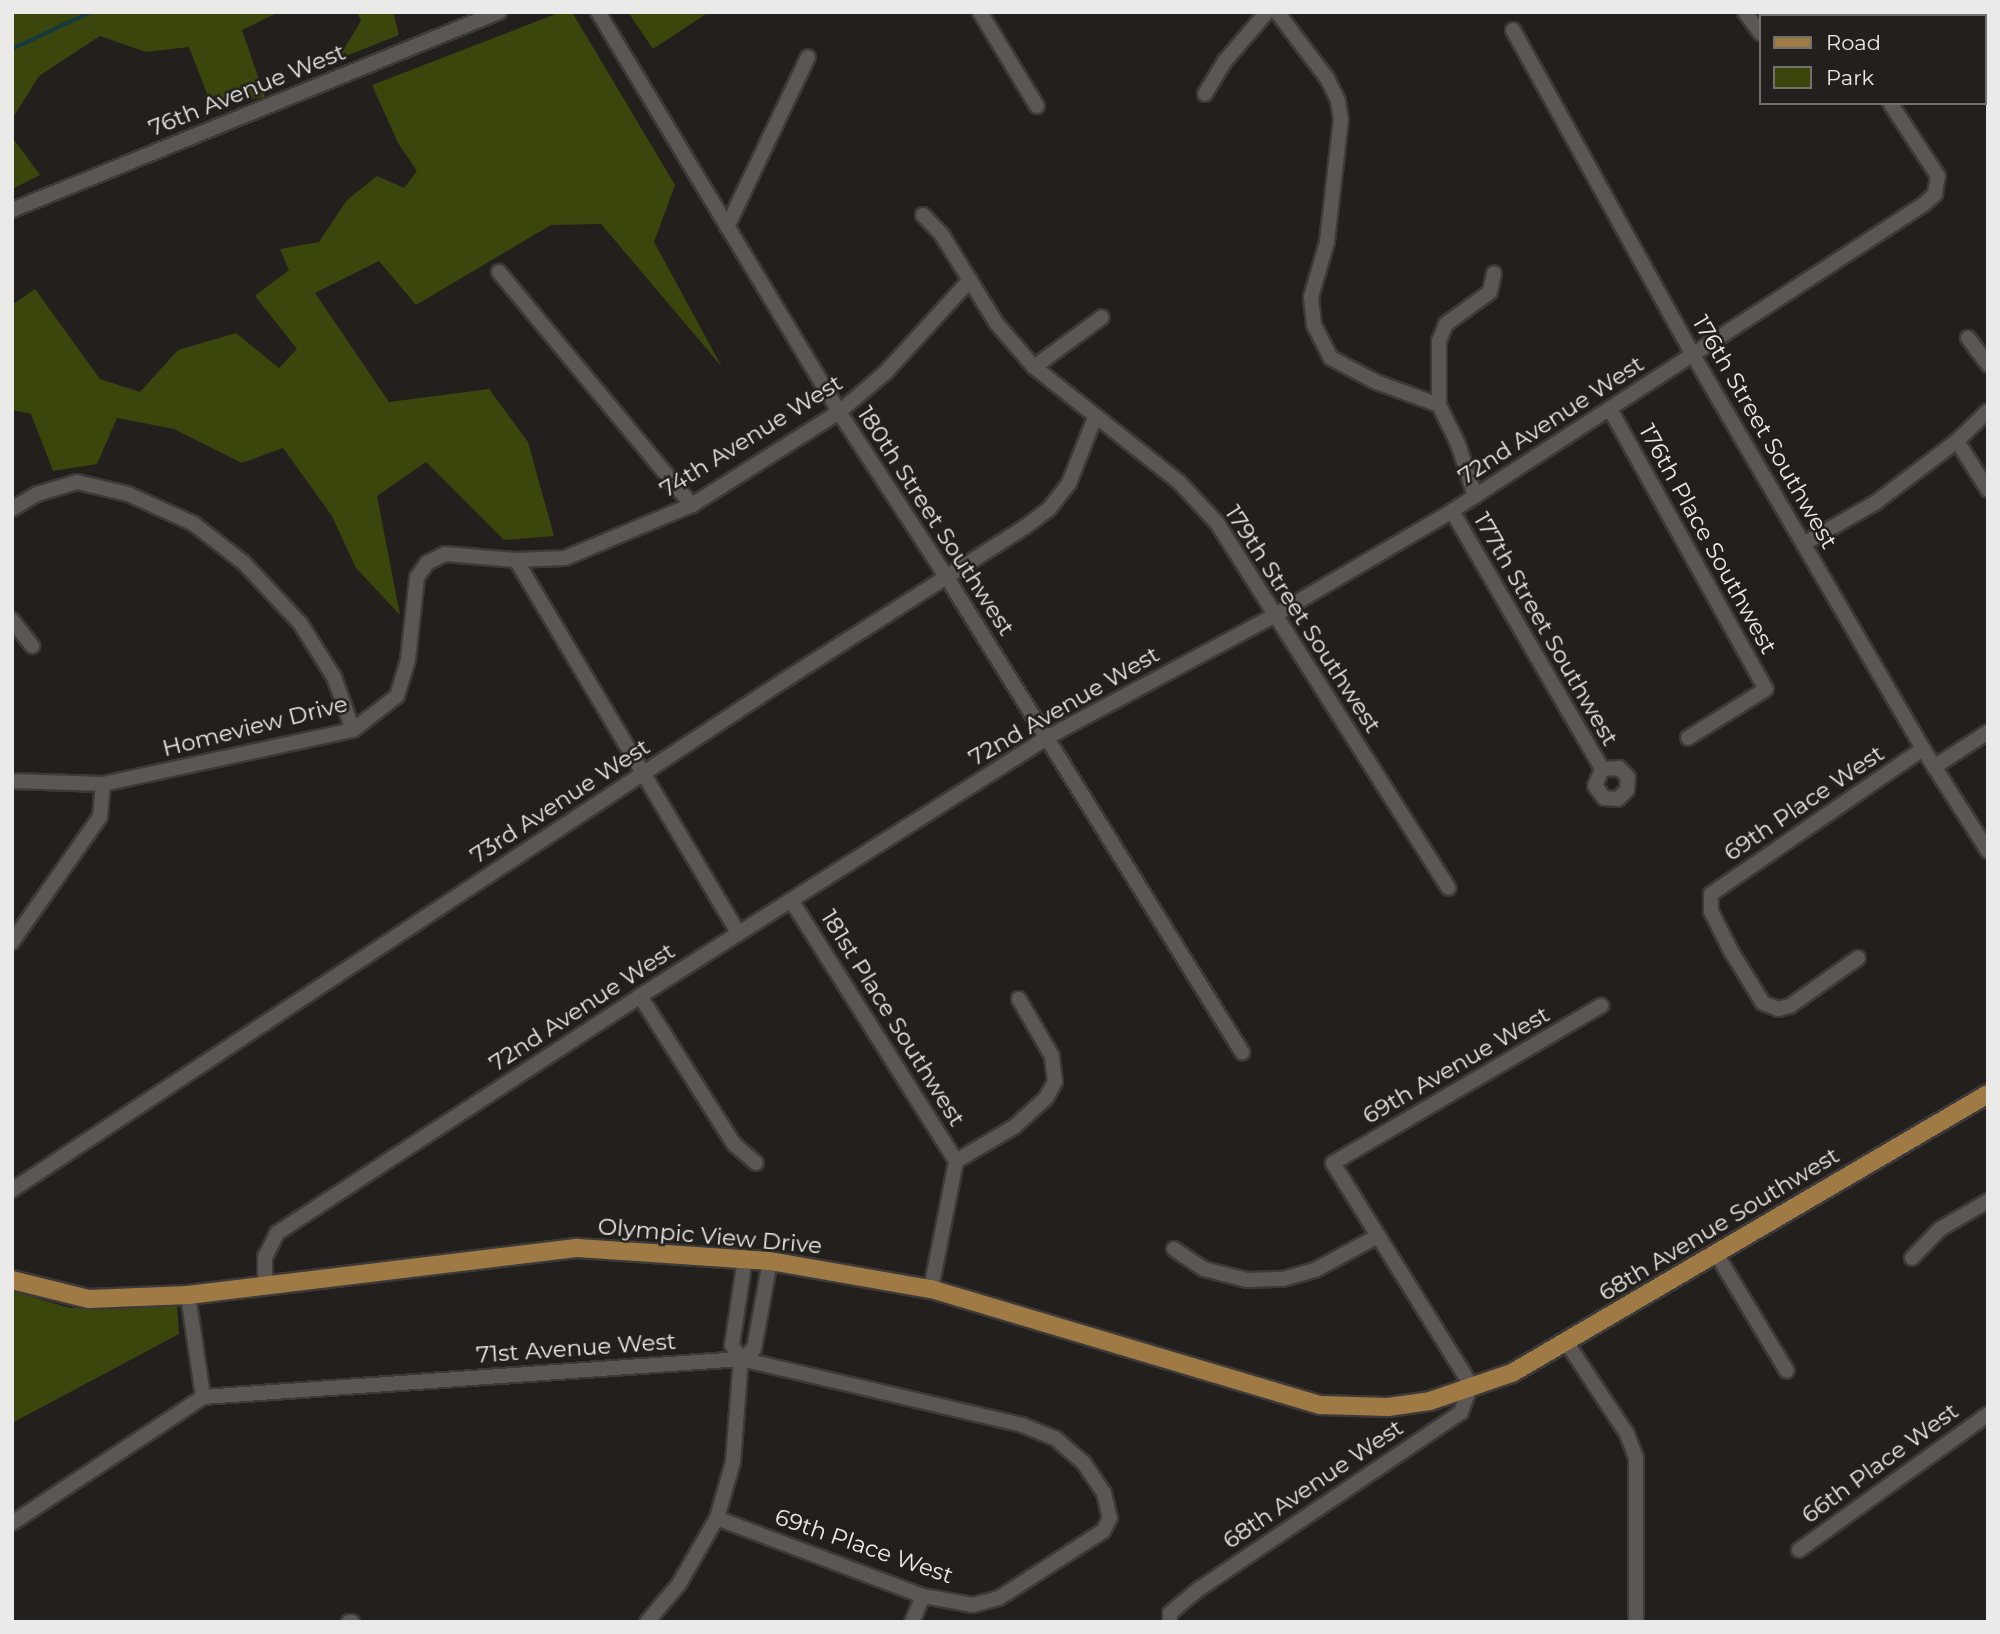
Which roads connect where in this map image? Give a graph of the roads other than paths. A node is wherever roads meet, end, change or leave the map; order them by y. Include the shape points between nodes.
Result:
1 (499, 12) edge
2 (598, 12) edge
3 (980, 12) edge
4 (1267, 12) edge
5 (1277, 12) edge
6 (1745, 12) edge
7 (1513, 30) dead end
8 (1758, 30) edge
9 (808, 57) dead end
10 (1205, 94) dead end
11 (1891, 105) edge
12 (1037, 106) dead end
13 (12, 210) edge
14 (923, 215) dead end
15 (727, 227) junction
16 (499, 272) dead end
17 (1494, 273) dead end
18 (970, 280) junction
19 (1102, 317) dead end
20 (1968, 338) dead end
21 (1693, 355) junction
22 (1988, 365) edge
23 (1034, 367) junction
24 (1439, 405) junction
25 (1611, 411) junction
26 (1988, 411) edge
27 (839, 412) junction
28 (1094, 420) junction
29 (1957, 441) junction
30 (1988, 490) edge
31 (1475, 496) junction
32 (692, 505) junction
33 (12, 509) edge
34 (1452, 511) junction
35 (1803, 544) junction
36 (516, 560) junction
37 (946, 576) junction
38 (1275, 615) junction
39 (12, 620) edge
40 (32, 646) dead end
41 (353, 730) junction
42 (1988, 732) edge
43 (1046, 738) junction
44 (1688, 738) dead end
45 (1923, 749) junction
46 (1934, 767) junction
47 (1602, 769) dead end
48 (642, 774) junction
49 (12, 781) edge
50 (103, 785) junction
51 (1988, 851) edge
52 (1449, 888) dead end
53 (791, 900) junction
54 (739, 934) junction
55 (12, 942) edge
56 (1857, 958) dead end
57 (640, 996) junction
58 (1019, 999) dead end
59 (1601, 1006) dead end
60 (1241, 1052) dead end
61 (1988, 1094) edge
62 (956, 1161) junction
63 (756, 1163) dead end
64 (12, 1190) edge
65 (1988, 1201) edge
66 (1378, 1236) junction
67 (1174, 1249) dead end
68 (1717, 1255) junction
69 (1912, 1258) dead end
70 (745, 1259) junction
71 (770, 1261) junction
72 (12, 1280) edge
73 (265, 1283) junction
74 (931, 1289) junction
75 (187, 1295) junction
76 (1567, 1343) junction
77 (741, 1359) junction
78 (1787, 1371) dead end
79 (1471, 1385) junction
80 (203, 1397) junction
81 (1988, 1414) edge
82 (717, 1518) junction
83 (12, 1523) edge
84 (1103, 1531) joint
85 (1799, 1550) dead end
86 (923, 1595) junction
87 (1170, 1617) edge
88 (648, 1622) edge
89 (912, 1622) edge
90 (1636, 1622) edge

1 - 13 street, 76th Avenue West
2 - 15 street, 180th Street Southwest
3 - 12 street
4 - 10 street via 1239,42
5 - 24 street via 1326,78 1341,119 1327,242 1311,297 1314,325 1331,358 1376,382
6 - 8 street
7 - 21 street, 176th Street Southwest
9 - 15 street
11 - 21 street, 72nd Avenue West via 1938,176 1935,194
14 - 18 street, 179th Street Southwest via 942,235
15 - 27 street, 180th Street Southwest
16 - 32 street
17 - 24 street via 1490,292 1446,324 1439,341
18 - 23 street, 179th Street Southwest via 997,324
18 - 27 street, 74th Avenue West via 885,373
19 - 23 street
20 - 22 street
21 - 25 street, 72nd Avenue West
21 - 35 street, 176th Street Southwest
23 - 28 street, 179th Street Southwest
24 - 31 street
25 - 31 street, 72nd Avenue West
25 - 44 street, 176th Place Southwest via 1766,689
26 - 29 street
27 - 32 street, 74th Avenue West
27 - 37 street, 180th Street Southwest
28 - 37 street, 73rd Avenue West via 1069,483 1049,509
28 - 38 street, 179th Street Southwest via 1179,482 1217,523
29 - 30 street
29 - 35 street via 1875,503
31 - 34 street, 72nd Avenue West
32 - 36 street, 74th Avenue West via 565,558
33 - 41 street via 37,494 77,482 128,494 194,524 244,563 300,622 334,677
34 - 38 street, 72nd Avenue West
34 - 47 street, 177th Street Southwest
35 - 45 street, 176th Street Southwest
36 - 41 street, Homeview Drive via 445,554 427,563 417,577 408,659 397,696
36 - 48 street
37 - 43 street, 180th Street Southwest
37 - 48 street, 73rd Avenue West
38 - 43 street, 72nd Avenue West
38 - 52 street, 179th Street Southwest
39 - 40 street
41 - 50 street, Homeview Drive
42 - 46 street
43 - 53 street, 72nd Avenue West
43 - 60 street, 180th Street Southwest
45 - 46 street, 176th Street Southwest
45 - 56 street, 69th Place West via 1711,894 1711,911 1763,1003 1778,1009 1790,1006
46 - 51 street, 176th Street Southwest
48 - 54 street
48 - 64 street, 73rd Avenue West
49 - 50 street, Homeview Drive
50 - 55 street via 100,817
53 - 54 street, 72nd Avenue West
53 - 62 street, 181st Place Southwest
54 - 57 street, 72nd Avenue West
57 - 63 street via 734,1144
57 - 73 street, 72nd Avenue West via 277,1233 265,1257
58 - 62 street via 1052,1056 1055,1082 1046,1098 1014,1127
59 - 66 street, 69th Avenue West via 1333,1163
61 - 68 main road, 68th Avenue Southwest
62 - 74 street
65 - 69 street via 1940,1229
66 - 67 street via 1315,1270 1283,1279 1247,1280 1204,1269
66 - 79 street
68 - 76 main road, 68th Avenue Southwest
68 - 78 street
70 - 71 main road, Olympic View Drive
70 - 73 main road, Olympic View Drive via 578,1248
70 - 77 street via 732,1345
71 - 74 main road, Olympic View Drive
71 - 77 street via 754,1349
72 - 75 main road, Olympic View Drive via 89,1299
73 - 75 main road, Olympic View Drive
74 - 79 main road, Olympic View Drive via 1321,1405 1388,1407 1430,1401
75 - 80 street
76 - 79 main road, 68th Avenue Southwest via 1512,1373
76 - 90 street via 1627,1434 1636,1457
77 - 80 street, 71st Avenue West
77 - 82 street via 733,1462
77 - 84 street, 71st Avenue West via 1022,1424 1055,1438 1083,1462 1104,1493 1110,1518
79 - 87 street, 68th Avenue West via 1461,1412
80 - 83 street, 71st Avenue West
81 - 85 street, 66th Place West
82 - 86 street, 69th Place West
82 - 88 street via 679,1584
84 - 86 street, 69th Place West via 999,1598 973,1605
86 - 89 street

